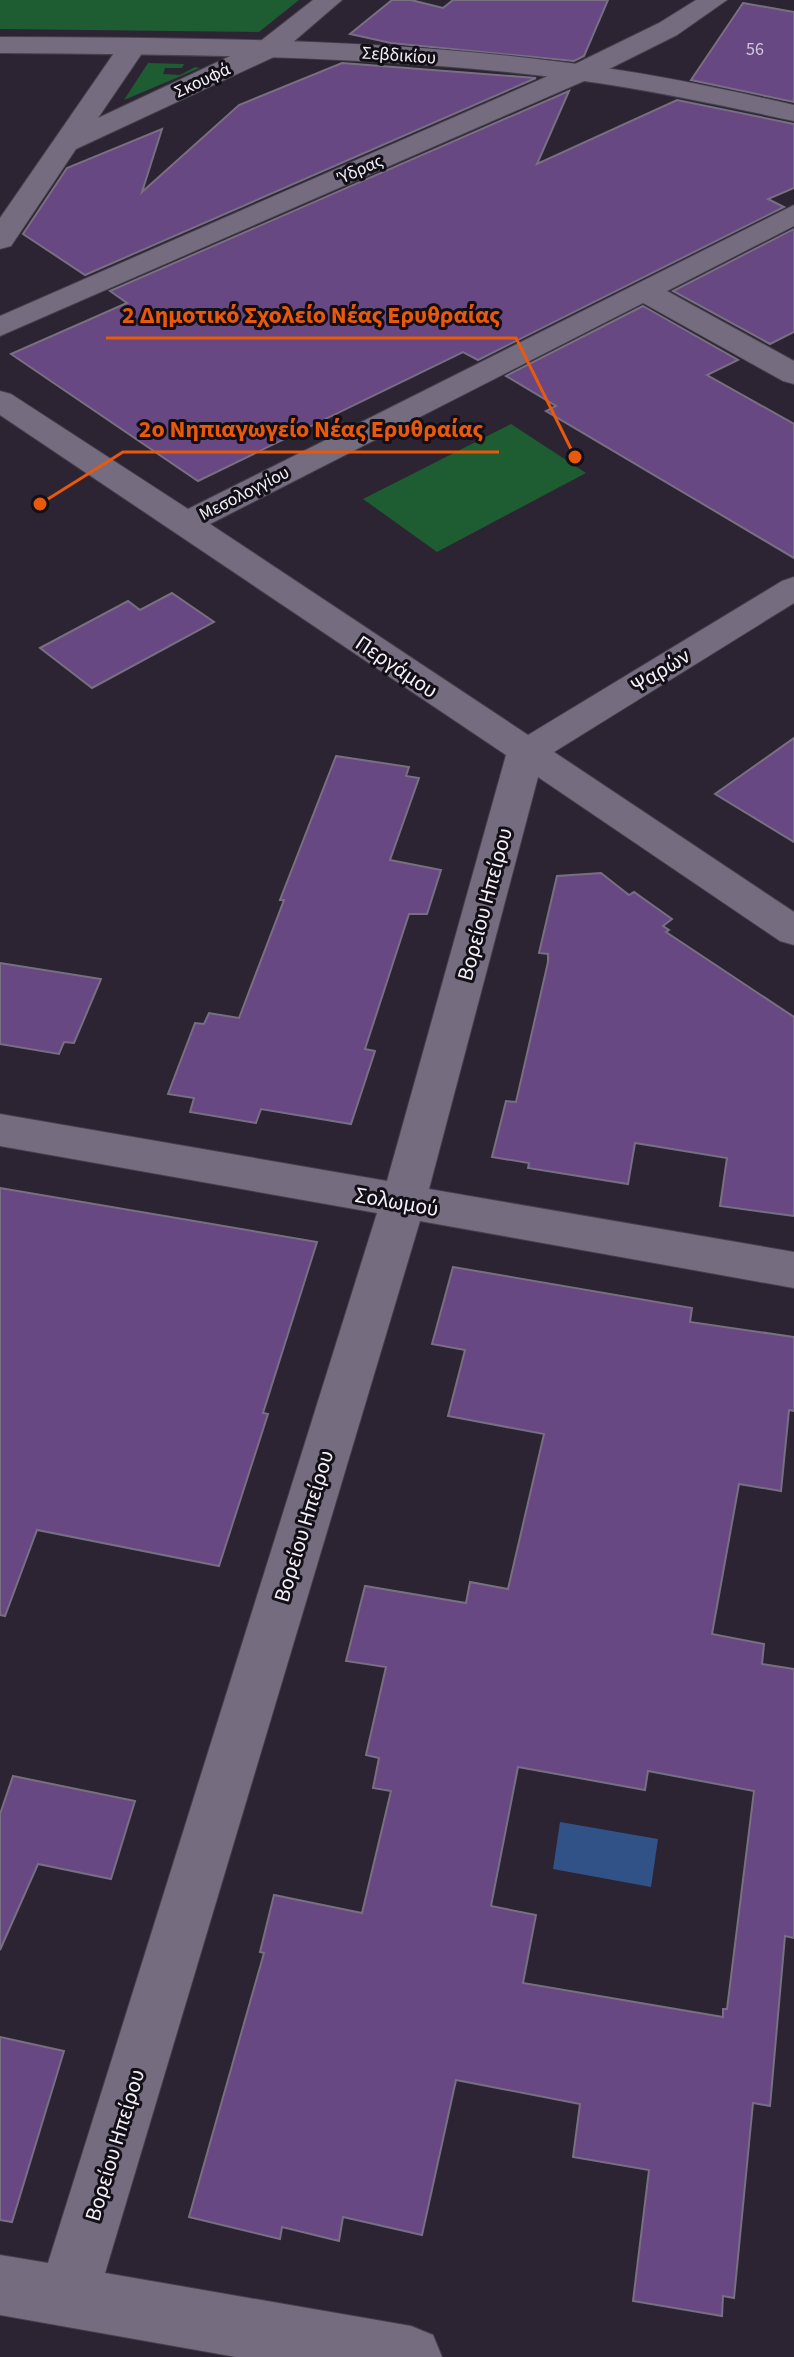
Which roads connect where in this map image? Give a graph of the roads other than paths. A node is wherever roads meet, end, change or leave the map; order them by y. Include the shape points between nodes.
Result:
1 (329, 0) edge
2 (714, 0) edge
3 (0, 45) edge
4 (133, 46) junction
5 (268, 49) junction
6 (581, 72) junction
7 (794, 113) edge
8 (65, 144) junction
9 (794, 214) edge
10 (0, 240) edge
11 (645, 291) junction
12 (0, 327) edge
13 (794, 374) edge
14 (0, 401) edge
15 (186, 523) junction
16 (794, 588) edge
17 (525, 753) junction
18 (794, 931) edge
19 (0, 1130) edge
20 (403, 1202) junction
21 (794, 1270) edge
22 (0, 2285) edge
23 (68, 2295) junction
24 (309, 2348) edge
25 (411, 2357) edge

1 - 5 street, Σκουφά
2 - 6 street, Ύδρας
3 - 4 street, Σεβδικίου
4 - 5 street, Σεβδικίου
4 - 8 street
5 - 6 street, Σεβδικίου via 410,55
5 - 8 street, Σκουφά
6 - 7 street, Σεβδικίου via 665,83
6 - 12 street, Ύδρας
8 - 10 street
9 - 11 street, Μεσολογγίου
11 - 13 street
11 - 15 street, Μεσολογγίου
14 - 15 street, Περγάμου
15 - 17 street, Περγάμου
16 - 17 street, Ψαρών
17 - 18 street, Περγάμου
17 - 20 street, Βορείου Ηπείρου
19 - 20 street, Σολωμού
20 - 21 street, Σολωμού
20 - 23 street, Βορείου Ηπείρου
22 - 23 street
23 - 24 street
24 - 25 street

